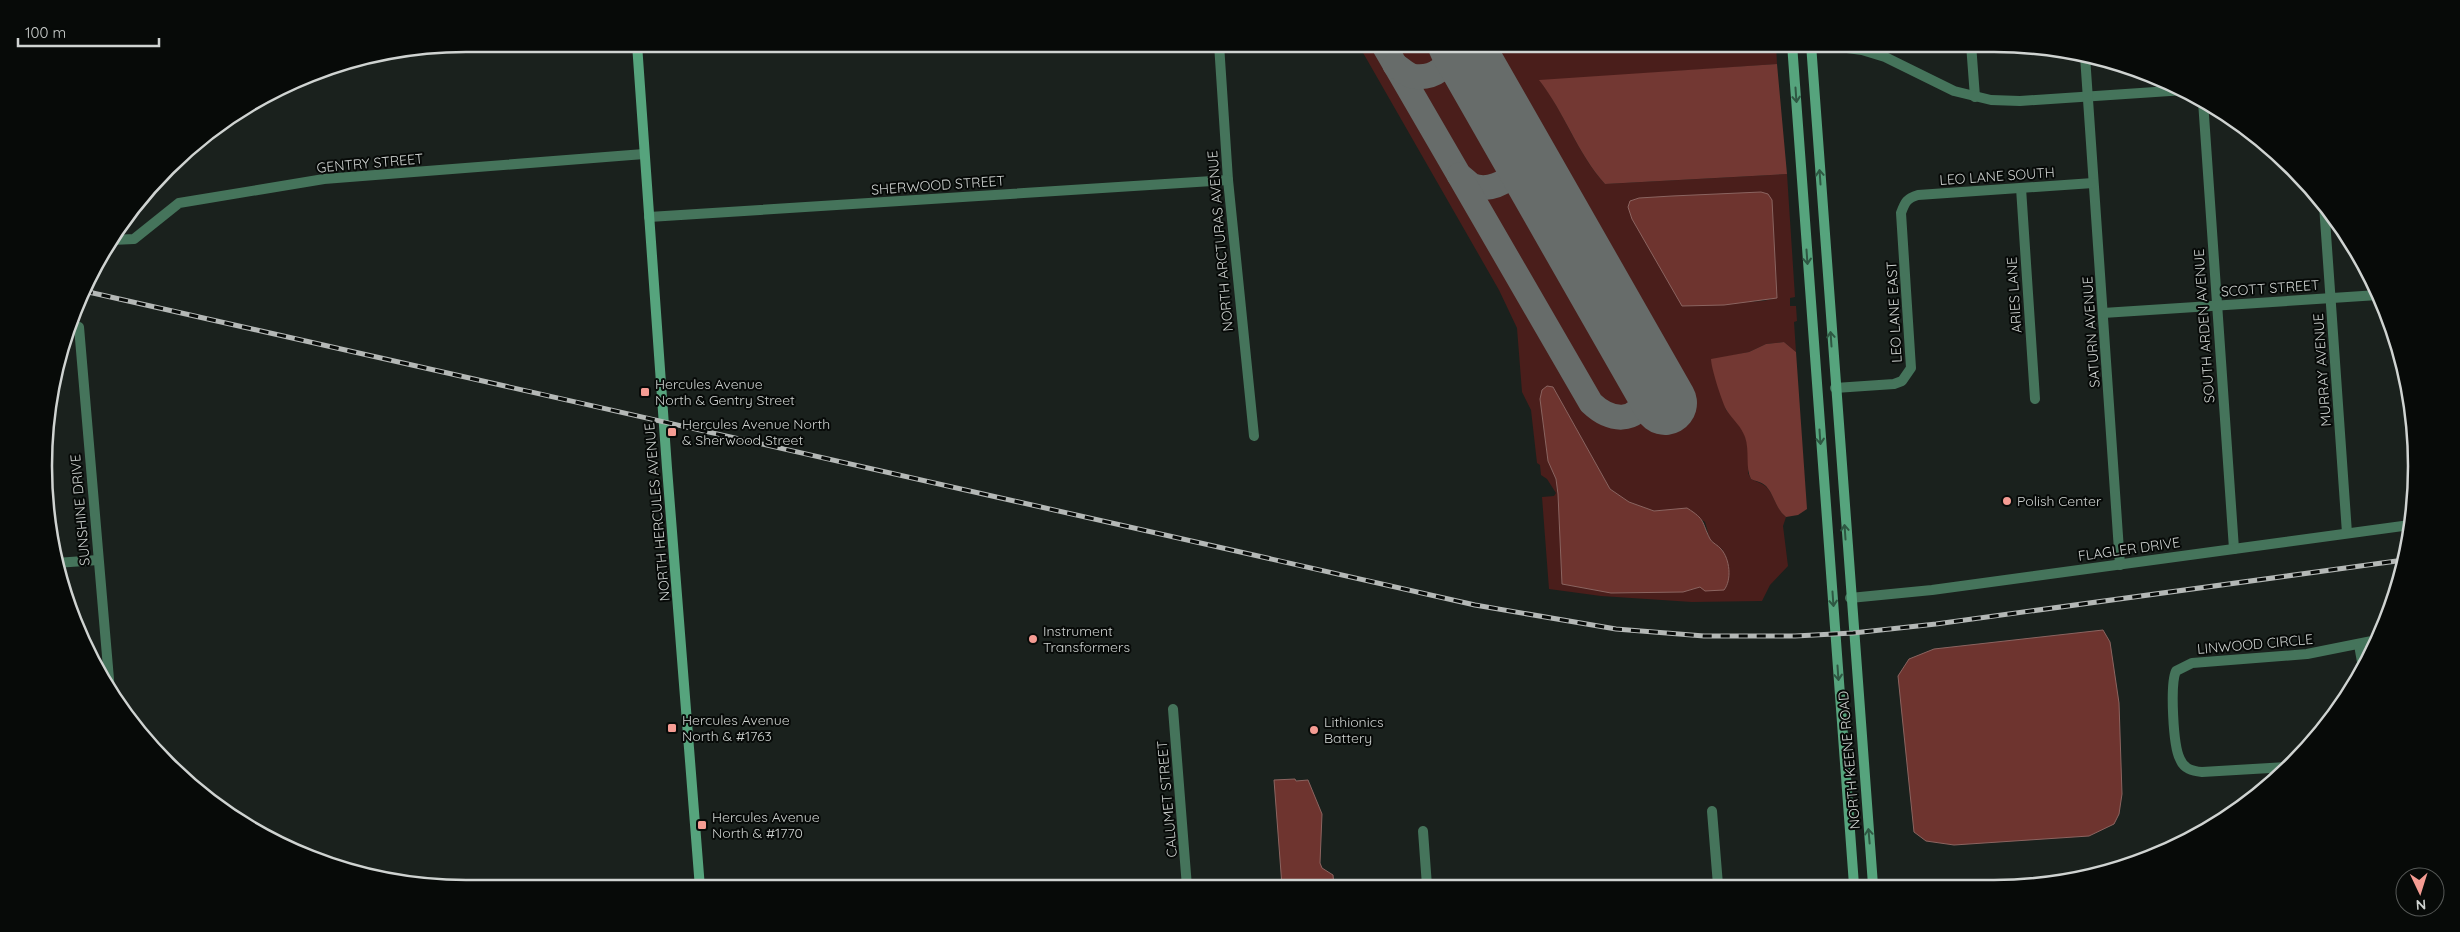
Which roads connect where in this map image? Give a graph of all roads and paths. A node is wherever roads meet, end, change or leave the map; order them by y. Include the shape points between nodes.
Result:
1 (638, 52) edge
2 (1220, 52) edge
3 (1793, 52) edge
4 (1811, 52) edge
5 (1870, 52) edge
6 (1972, 52) edge
7 (2085, 63) edge
8 (2168, 91) edge
9 (1975, 97) junction
10 (2088, 97) junction
11 (2204, 110) edge
12 (644, 154) junction
13 (1228, 180) junction
14 (2093, 183) junction
15 (2021, 188) junction
16 (1905, 201) joint
17 (649, 217) junction
18 (2325, 218) edge
19 (120, 240) edge
20 (2370, 295) edge
21 (2331, 298) junction
22 (2217, 305) junction
23 (2103, 314) junction
24 (79, 327) dead end
25 (1835, 388) junction
26 (2035, 399) dead end
27 (1254, 436) dead end
28 (2403, 525) edge
29 (2347, 533) junction
30 (2234, 549) junction
31 (98, 560) junction
32 (64, 562) edge
33 (2120, 565) junction
34 (1850, 598) junction
35 (2368, 642) edge
36 (2359, 645) junction
37 (2361, 656) edge
38 (108, 674) edge
39 (1173, 709) dead end
40 (2276, 768) edge
41 (1712, 811) dead end
42 (1423, 831) dead end
43 (699, 880) edge
44 (1186, 880) edge
45 (1427, 880) edge
46 (1718, 880) edge
47 (1854, 880) edge
48 (1873, 880) edge

1 - 12 main road, NORTH HERCULES AVENUE
2 - 13 street, NORTH ARCTURAS AVENUE
3 -> 47 main road, NORTH KEENE ROAD
25 -> 4 main road, NORTH KEENE ROAD
5 - 9 street via 1954,91
6 - 9 street
7 - 10 street, SATURN AVENUE
8 - 10 street
9 - 10 street via 2020,101
10 - 14 street, SATURN AVENUE
11 - 22 street, SOUTH ARDEN AVENUE
12 - 17 main road, NORTH HERCULES AVENUE
12 - 19 street, GENTRY STREET via 324,179 179,203 134,239
13 - 17 street, SHERWOOD STREET
13 - 27 street, NORTH ARCTURAS AVENUE
14 - 15 street, LEO LANE SOUTH
14 - 23 street, SATURN AVENUE
15 - 16 street, LEO LANE SOUTH via 1918,195
15 - 26 street, ARIES LANE
16 - 25 street, LEO LANE EAST via 1901,212 1912,368 1902,381 1894,384
17 - 43 main road, NORTH HERCULES AVENUE
18 - 21 street, MURRAY AVENUE
20 - 21 street, SCOTT STREET
21 - 22 street, SCOTT STREET
21 - 29 street, MURRAY AVENUE
22 - 23 street, SCOTT STREET
22 - 30 street, SOUTH ARDEN AVENUE
23 - 33 street, SATURN AVENUE
24 - 31 street, SUNSHINE DRIVE
34 -> 25 main road, NORTH KEENE ROAD
28 - 29 street, FLAGLER DRIVE
29 - 30 street, FLAGLER DRIVE
30 - 33 street, FLAGLER DRIVE
31 - 32 street
31 - 38 street, SUNSHINE DRIVE
33 - 34 street, FLAGLER DRIVE
48 -> 34 main road, NORTH KEENE ROAD
35 - 36 street, LINWOOD CIRCLE
36 - 37 street
36 - 40 street, LINWOOD CIRCLE via 2308,654 2192,663 2176,671 2172,687 2177,750 2185,767 2202,772
39 - 44 street, CALUMET STREET
41 - 46 street
42 - 45 street

